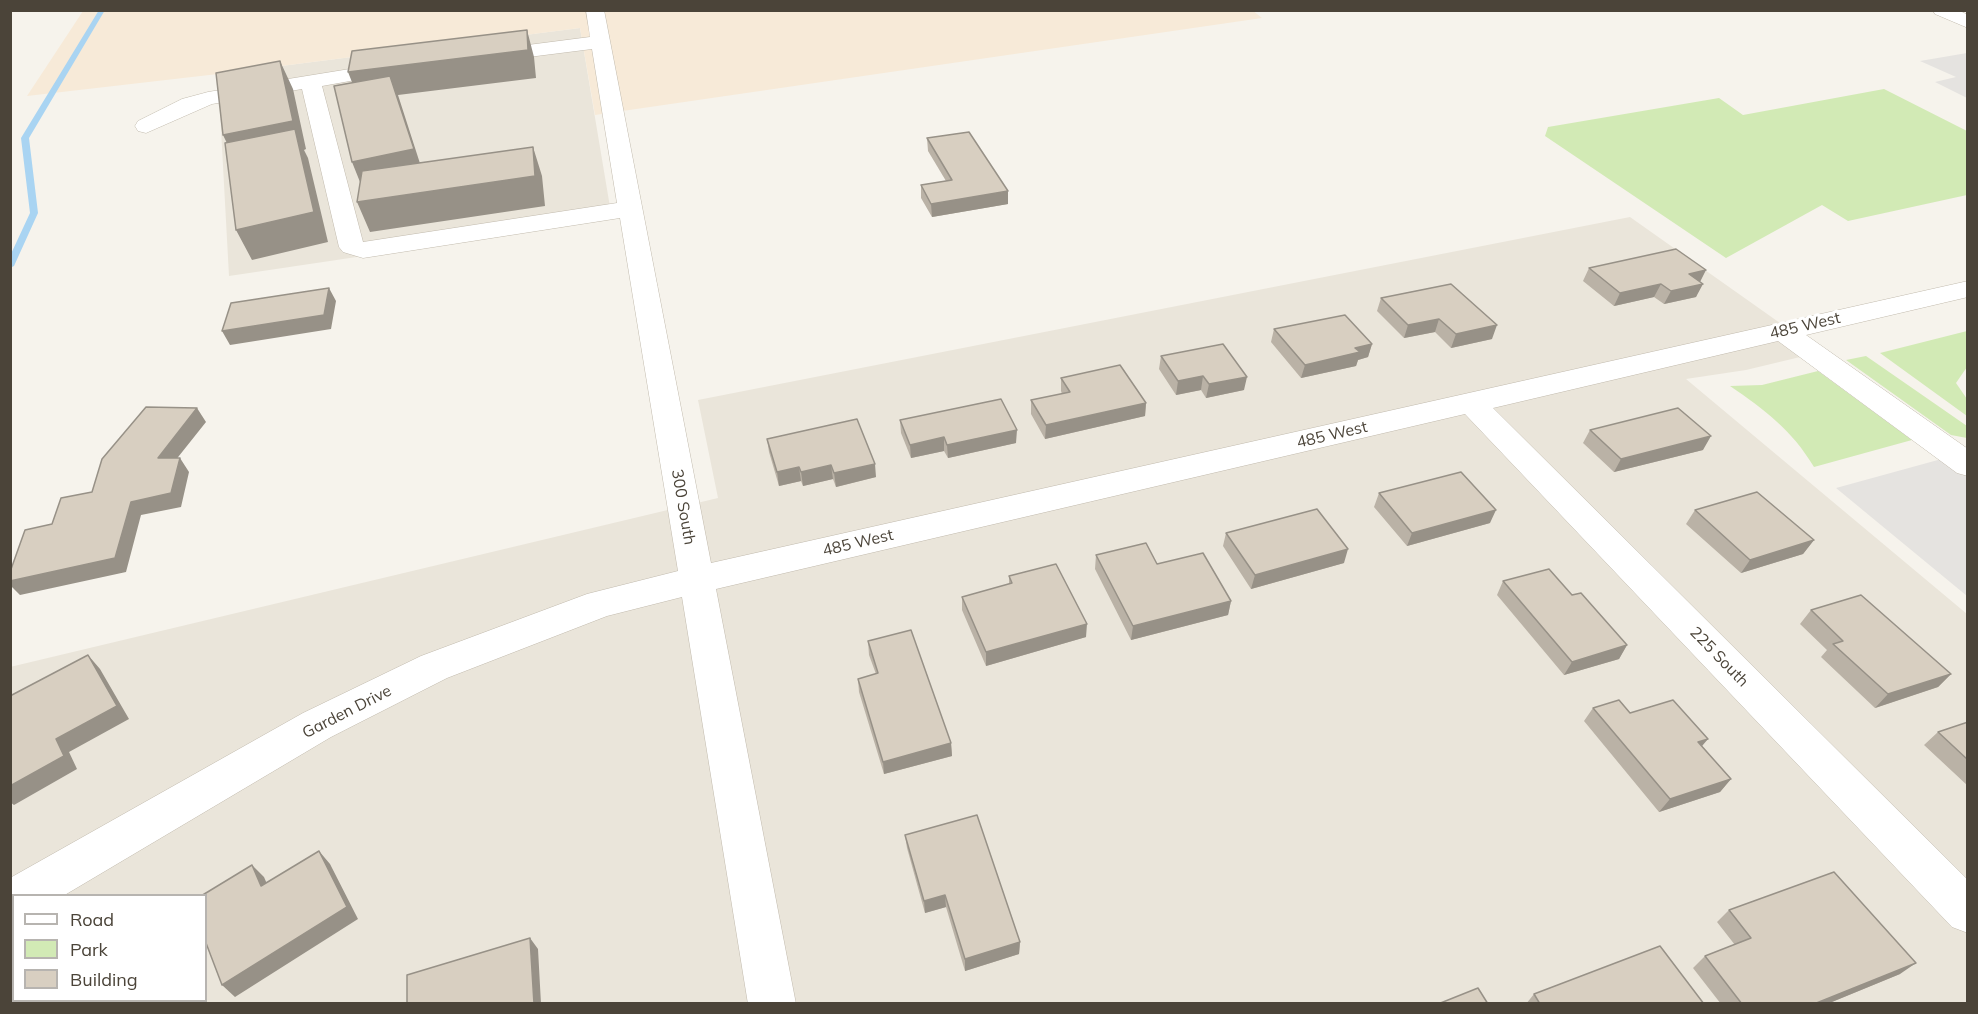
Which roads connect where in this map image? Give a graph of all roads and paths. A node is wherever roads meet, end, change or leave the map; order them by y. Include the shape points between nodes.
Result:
1 (595, 10) edge
2 (1942, 10) edge
3 (1968, 22) edge
4 (600, 42) junction
5 (469, 58) edge
6 (410, 66) edge
7 (311, 82) junction
8 (146, 126) dead end
9 (629, 209) junction
10 (1968, 289) edge
11 (1782, 331) junction
12 (1471, 403) junction
13 (1968, 465) edge
14 (696, 580) junction
15 (24, 894) edge
16 (1968, 912) edge
17 (772, 1004) edge

1 - 4 street, 300 South
2 - 3 street
4 - 5 street
4 - 9 street, 300 South
6 - 7 street
7 - 8 street via 208,98
7 - 9 street via 352,247 363,250
9 - 14 street, 300 South
10 - 11 street, 485 West
11 - 12 street, 485 West
11 - 13 street
12 - 14 street, 485 West
12 - 16 street, 225 South
14 - 15 street, Garden Drive via 600,604 434,668 317,725
14 - 17 street, 300 South

